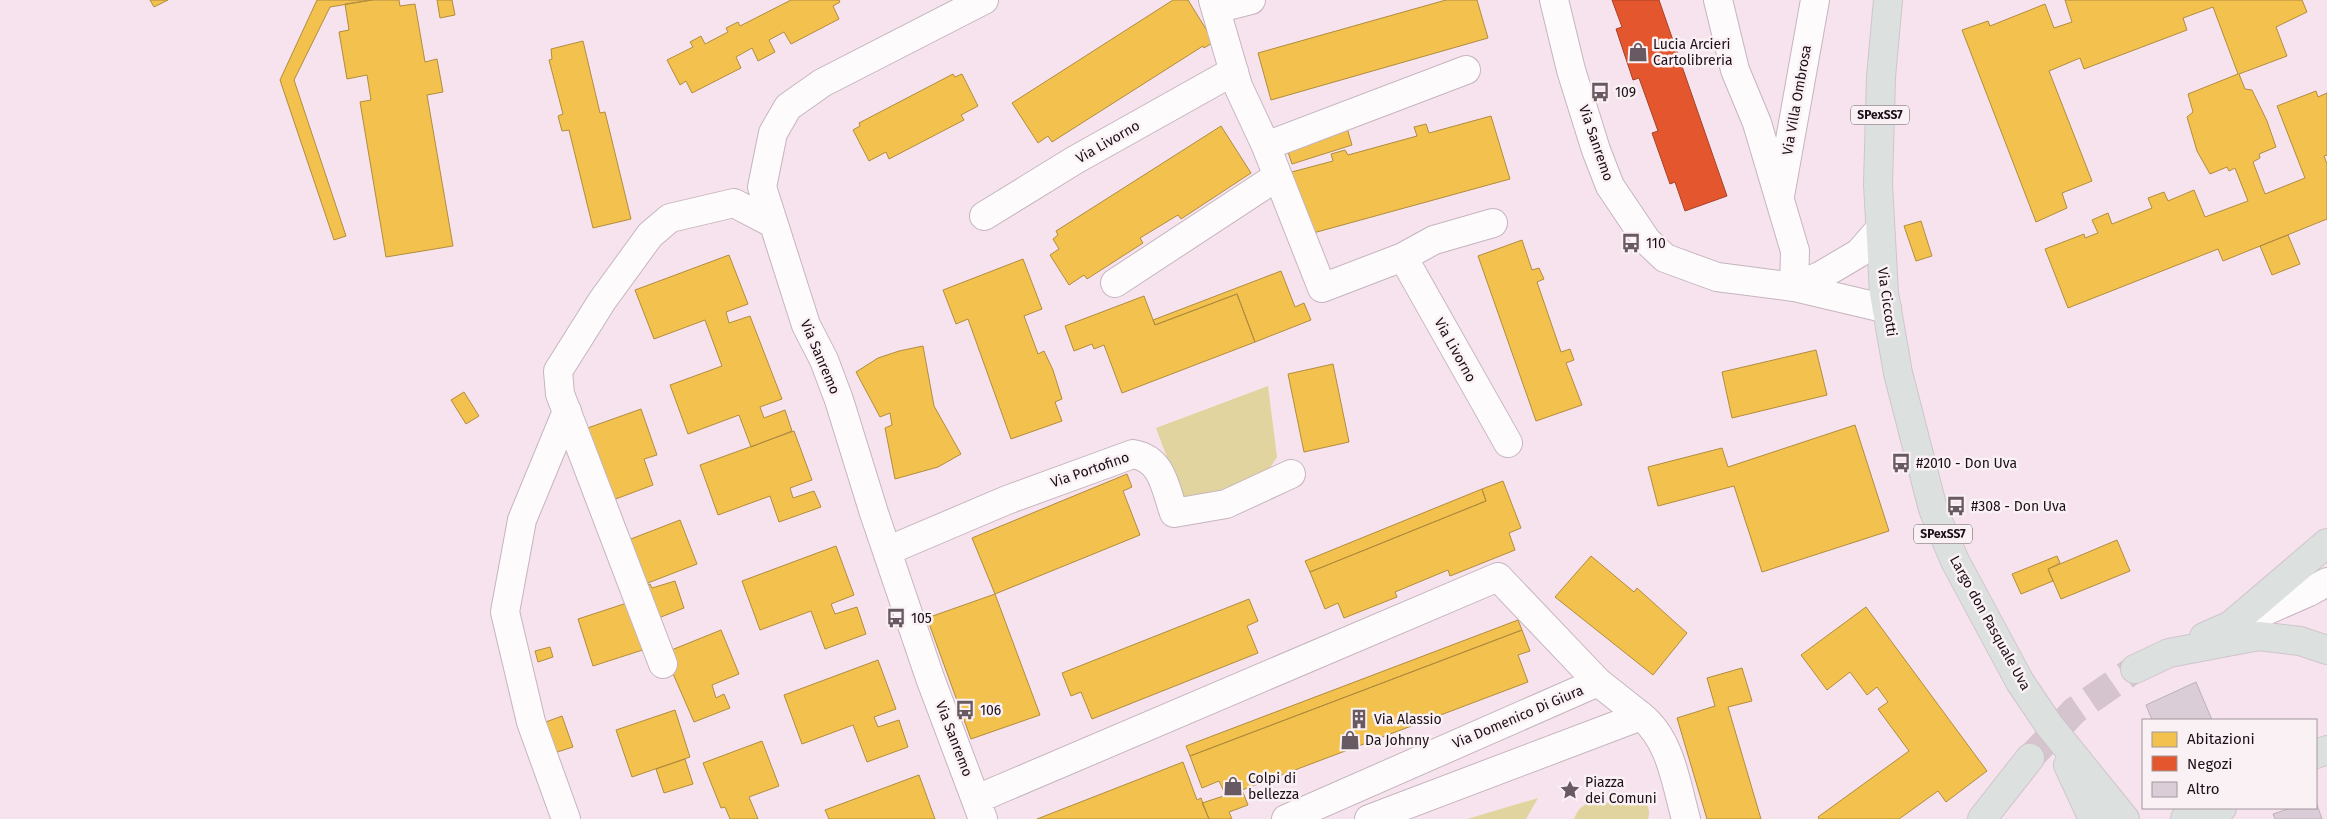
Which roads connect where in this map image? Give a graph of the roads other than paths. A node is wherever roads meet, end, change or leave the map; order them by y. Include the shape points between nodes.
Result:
1 (984, 0) edge
2 (1251, 0) edge
3 (1554, 0) edge
4 (1718, 0) edge
5 (1815, 0) edge
6 (1888, 0) edge
7 (1214, 4) edge
8 (1466, 70) dead end
9 (1234, 71) junction
10 (1266, 146) junction
11 (1278, 176) junction
12 (1780, 200) junction
13 (984, 216) dead end
14 (1492, 222) dead end
15 (772, 223) junction
16 (1880, 230) junction
17 (1403, 258) junction
18 (1114, 283) dead end
19 (1794, 287) junction
20 (1887, 310) junction
21 (1898, 373) joint
22 (567, 411) junction
23 (1508, 443) dead end
24 (1291, 474) dead end
25 (2327, 543) edge
26 (887, 551) junction
27 (2327, 582) edge
28 (2231, 625) junction
29 (2327, 650) edge
30 (2169, 653) junction
31 (664, 664) dead end
32 (2136, 669) tunnel mouth
33 (1598, 682) junction
34 (1641, 716) junction
35 (2030, 758) tunnel mouth
36 (980, 809) edge
37 (2219, 809) edge
38 (2110, 814) edge
39 (566, 819) edge
40 (1286, 819) edge
41 (1369, 819) edge
42 (1686, 819) edge
43 (1982, 819) edge
44 (2149, 819) edge
45 (2185, 819) edge

1 - 15 street, Via Sanremo via 822,83 788,107 773,133 762,187
2 - 7 street
3 - 19 street, Via Sanremo via 1571,70 1596,150 1610,186 1647,241 1665,258 1717,277
4 - 12 street via 1735,70 1756,122
5 - 12 street, Via Villa Ombrosa
6 - 16 main road, SPexSS7 via 1881,77
7 - 9 street
8 - 10 street
9 - 10 street
9 - 13 street, Via Livorno
10 - 11 street
11 - 17 street via 1322,288
11 - 18 street
12 - 19 street via 1795,251
14 - 17 street via 1434,240
15 - 22 street via 734,203 670,218 650,235 602,301 558,371 560,394
15 - 26 street, Via Sanremo via 806,325 839,400
16 - 19 street via 1860,253
16 - 20 main road, Via Ciccotti / SPexSS7
17 - 23 street, Via Livorno
19 - 20 street, Via Sanremo
20 - 21 main road, Via Ciccotti / SPexSS7
21 - 38 main road, Largo don Pasquale Uva / SPexSS7 via 1933,508 1954,561 2020,682
22 - 31 street
22 - 39 street via 522,520 505,612 531,722
24 - 26 street, Via Portofino via 1226,504 1174,513 1159,468 1145,456 1134,454 1007,500
25 - 28 main road
26 - 36 street, Via Sanremo via 930,678
27 - 28 street
28 - 30 main road
29 - 30 main road via 2300,641 2259,636
30 - 32 main road
33 - 34 street, Via Domenico Di Giura
33 - 36 street via 1498,577
33 - 40 street, Via Domenico Di Giura
34 - 41 street
34 - 42 street, Via Domenico Di Giura via 1664,742
35 - 43 main road
37 - 45 main road
38 - 44 main road

